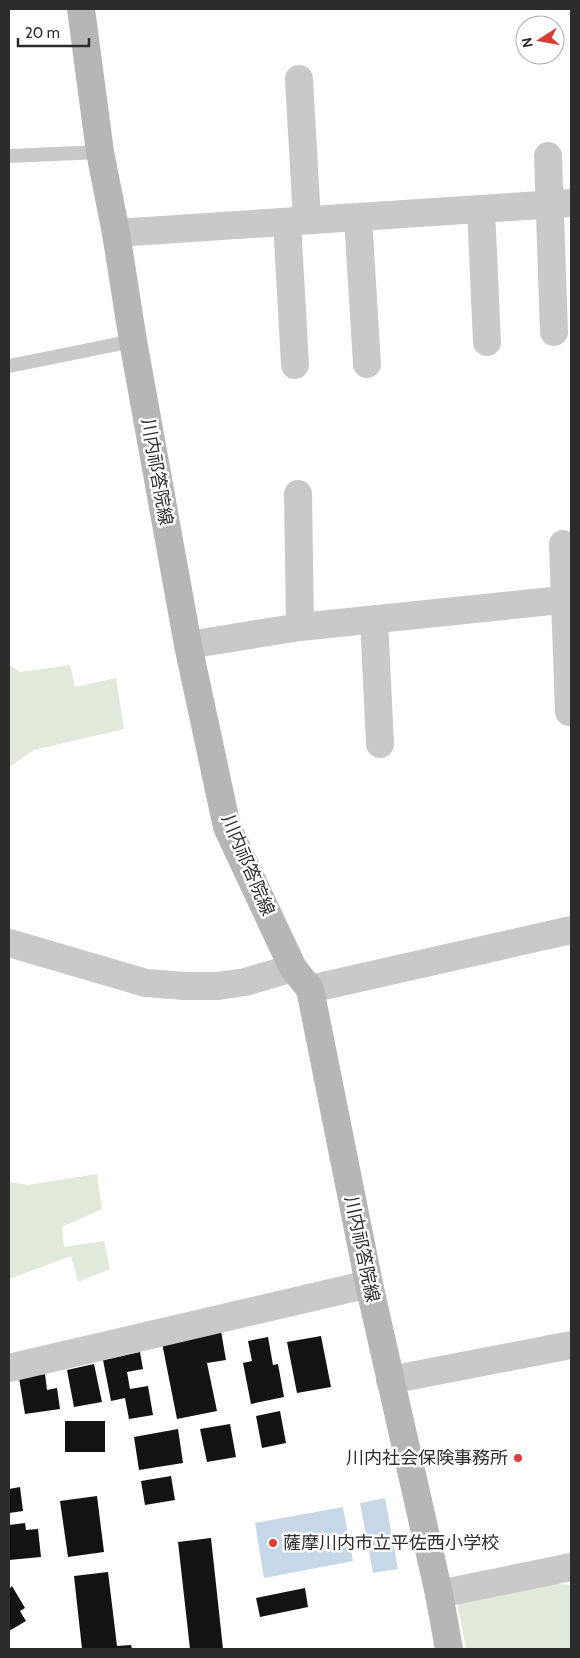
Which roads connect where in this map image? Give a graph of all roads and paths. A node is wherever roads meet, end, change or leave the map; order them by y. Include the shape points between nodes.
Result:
1 (81, 9) edge
2 (299, 79) dead end
3 (100, 152) junction
4 (9, 156) edge
5 (548, 156) dead end
6 (560, 203) edge
7 (481, 209) junction
8 (358, 217) junction
9 (297, 221) junction
10 (116, 233) junction
11 (554, 332) dead end
12 (133, 341) junction
13 (487, 342) dead end
14 (367, 364) dead end
15 (295, 365) dead end
16 (9, 366) edge
17 (298, 494) dead end
18 (563, 544) dead end
19 (568, 599) edge
20 (374, 619) junction
21 (300, 627) junction
22 (188, 645) junction
23 (569, 712) dead end
24 (380, 744) dead end
25 (571, 930) edge
26 (9, 943) edge
27 (293, 968) junction
28 (310, 989) junction
29 (368, 1284) junction
30 (571, 1345) edge
31 (9, 1368) edge
32 (390, 1380) junction
33 (571, 1568) edge
34 (439, 1594) junction
35 (449, 1649) edge

1 - 3 main road, 川内祁答院線
2 - 9 street
3 - 4 lane
3 - 10 main road, 川内祁答院線
5 - 6 street
6 - 7 street
6 - 11 street
7 - 8 street
7 - 13 street
8 - 9 street
8 - 14 street
9 - 10 street
9 - 15 street
10 - 12 main road, 川内祁答院線
12 - 16 lane
12 - 22 main road, 川内祁答院線
17 - 21 street
18 - 19 street
19 - 20 street
19 - 23 street
20 - 21 street
20 - 24 street
21 - 22 street
22 - 27 main road, 川内祁答院線 via 227,827
25 - 28 street
26 - 27 street via 156,984 218,986
27 - 28 main road, 川内祁答院線
28 - 29 main road, 川内祁答院線
29 - 31 street
29 - 32 main road, 川内祁答院線
30 - 32 street
32 - 34 main road, 川内祁答院線
33 - 34 street
34 - 35 main road, 川内祁答院線

